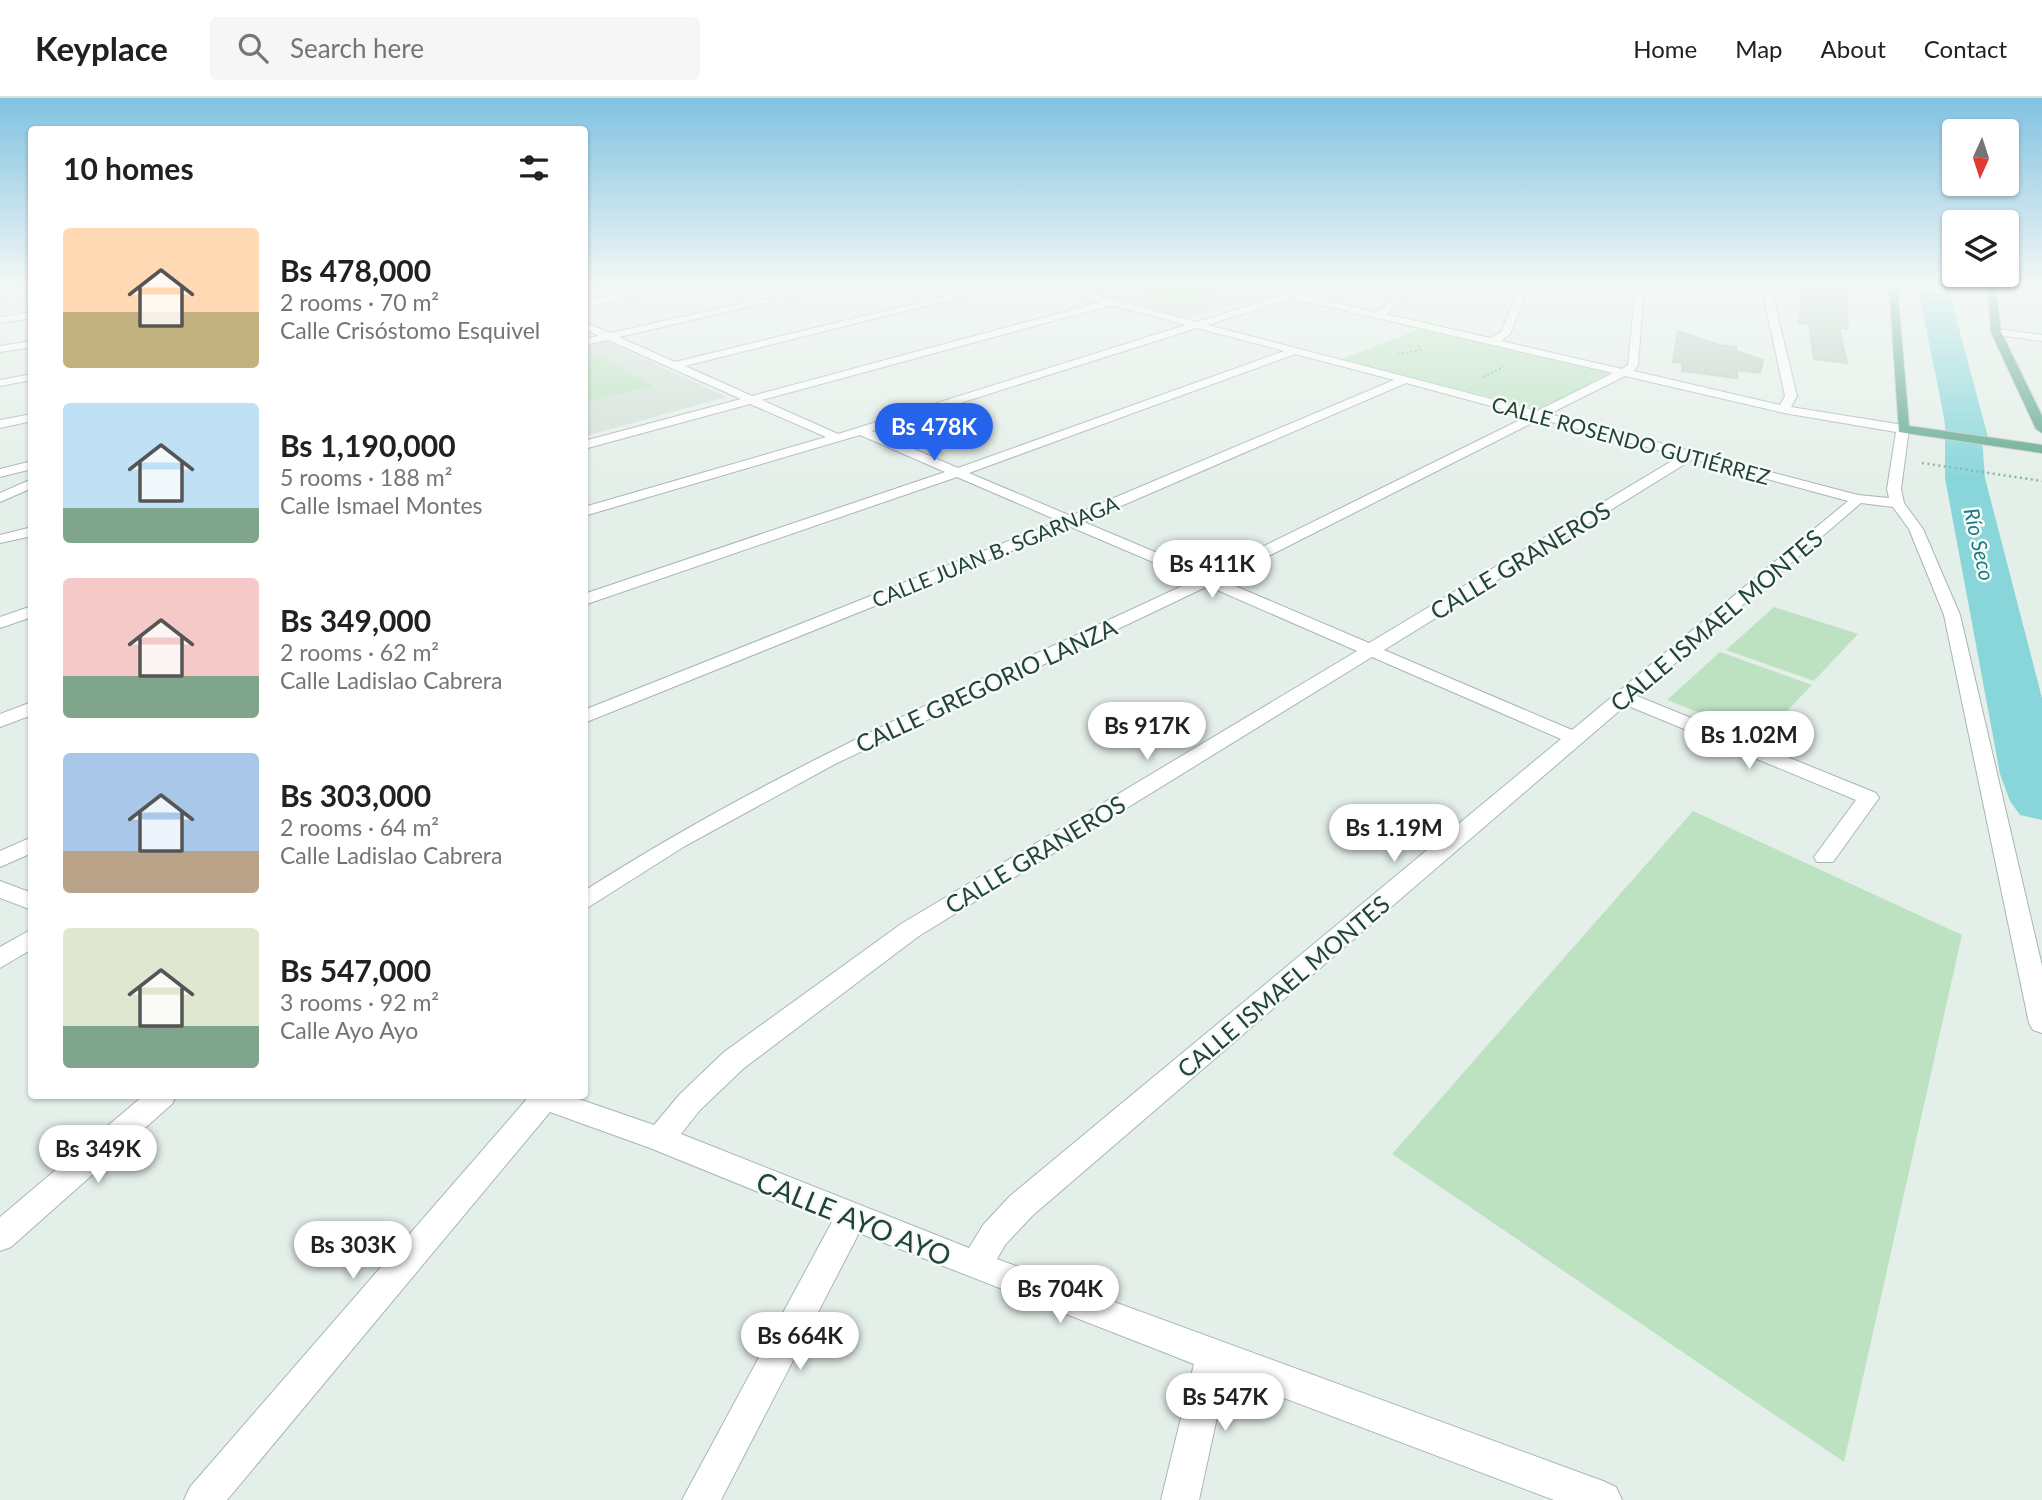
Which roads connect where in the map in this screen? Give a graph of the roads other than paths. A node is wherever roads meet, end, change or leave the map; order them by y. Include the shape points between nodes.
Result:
1 (640, 349) edge
2 (740, 349) edge
3 (939, 349) edge
4 (1117, 349) edge
5 (1287, 349) edge
6 (1519, 349) edge
7 (1634, 349) edge
8 (1780, 349) edge
9 (1897, 349) edge
10 (2004, 349) edge
11 (1293, 351) junction
12 (675, 365) junction
13 (1623, 372) junction
14 (28, 378) edge
15 (1404, 380) junction
16 (0, 383) edge
17 (751, 400) junction
18 (1784, 409) junction
19 (1538, 415) junction
20 (28, 418) edge
21 (0, 424) edge
22 (1903, 429) junction
23 (2042, 429) edge
24 (861, 431) junction
25 (835, 437) junction
26 (588, 444) edge
27 (2042, 449) edge
28 (1691, 455) junction
29 (28, 466) edge
30 (961, 471) junction
31 (0, 473) edge
32 (28, 485) edge
33 (4, 494) edge
34 (1858, 499) junction
35 (1897, 503) junction
36 (588, 511) edge
37 (1075, 520) junction
38 (28, 532) edge
39 (0, 539) edge
40 (1210, 579) junction
41 (588, 599) edge
42 (28, 612) edge
43 (0, 623) edge
44 (1372, 650) junction
45 (1625, 698) junction
46 (28, 710) edge
47 (588, 716) edge
48 (0, 721) edge
49 (1577, 739) junction
50 (28, 846) edge
51 (1825, 857) dead end
52 (0, 860) edge
53 (0, 889) edge
54 (588, 899) edge
55 (28, 900) edge
56 (28, 940) edge
57 (0, 959) edge
58 (2042, 1023) edge
59 (159, 1099) edge
60 (540, 1099) edge
61 (548, 1099) edge
62 (660, 1139) junction
63 (851, 1217) junction
64 (0, 1237) edge
65 (976, 1266) junction
66 (1214, 1353) junction
67 (1547, 1489) edge
68 (203, 1500) edge
69 (701, 1500) edge
70 (1180, 1500) edge
71 (1603, 1500) edge

1 - 12 street
2 - 12 street
3 - 17 street
4 - 24 street
5 - 11 street, CALLE ROSENDO GUTIÉRREZ
6 - 13 street
7 - 13 street via 1633,365
8 - 18 street via 1791,396
9 - 22 main road
10 - 23 main road
11 - 15 street, CALLE ROSENDO GUTIÉRREZ
11 - 30 street
12 - 17 street
13 - 18 street
13 - 19 street, CALLE GREGORIO LANZA
14 - 16 street
15 - 19 street, CALLE ROSENDO GUTIÉRREZ
15 - 37 street, CALLE JUAN B. SGARNAGA
17 - 25 street
17 - 26 street
18 - 22 street
19 - 28 street, CALLE ROSENDO GUTIÉRREZ
19 - 40 street, CALLE GREGORIO LANZA
20 - 21 street
22 - 27 main road
22 - 35 street via 1894,489
24 - 25 street
24 - 30 street
25 - 36 street
28 - 34 street, CALLE ROSENDO GUTIÉRREZ
28 - 44 street, CALLE GRANEROS
29 - 31 street
30 - 37 street
30 - 41 street
32 - 33 street
34 - 35 street, CALLE ROSENDO GUTIÉRREZ
34 - 45 street, CALLE ISMAEL MONTES
35 - 58 street via 1916,529 1952,615
37 - 40 street
37 - 47 street, CALLE JUAN B. SGARNAGA
38 - 39 street
40 - 44 street
40 - 54 street, CALLE GREGORIO LANZA via 828,760 677,841
42 - 43 street
44 - 49 street
44 - 62 street, CALLE GRANEROS via 910,930 734,1060
45 - 49 street, CALLE ISMAEL MONTES
45 - 51 street via 1869,798
46 - 48 street
49 - 65 street, CALLE ISMAEL MONTES via 1021,1206 994,1235
50 - 52 street
53 - 55 street
56 - 57 street
59 - 64 street
60 - 68 street
61 - 62 street, CALLE AYO AYO
62 - 63 street, CALLE AYO AYO
63 - 65 street, CALLE AYO AYO
63 - 69 street
65 - 66 street, CALLE AYO AYO
66 - 67 street, CALLE AYO AYO
66 - 70 street
67 - 71 street, CALLE AYO AYO

